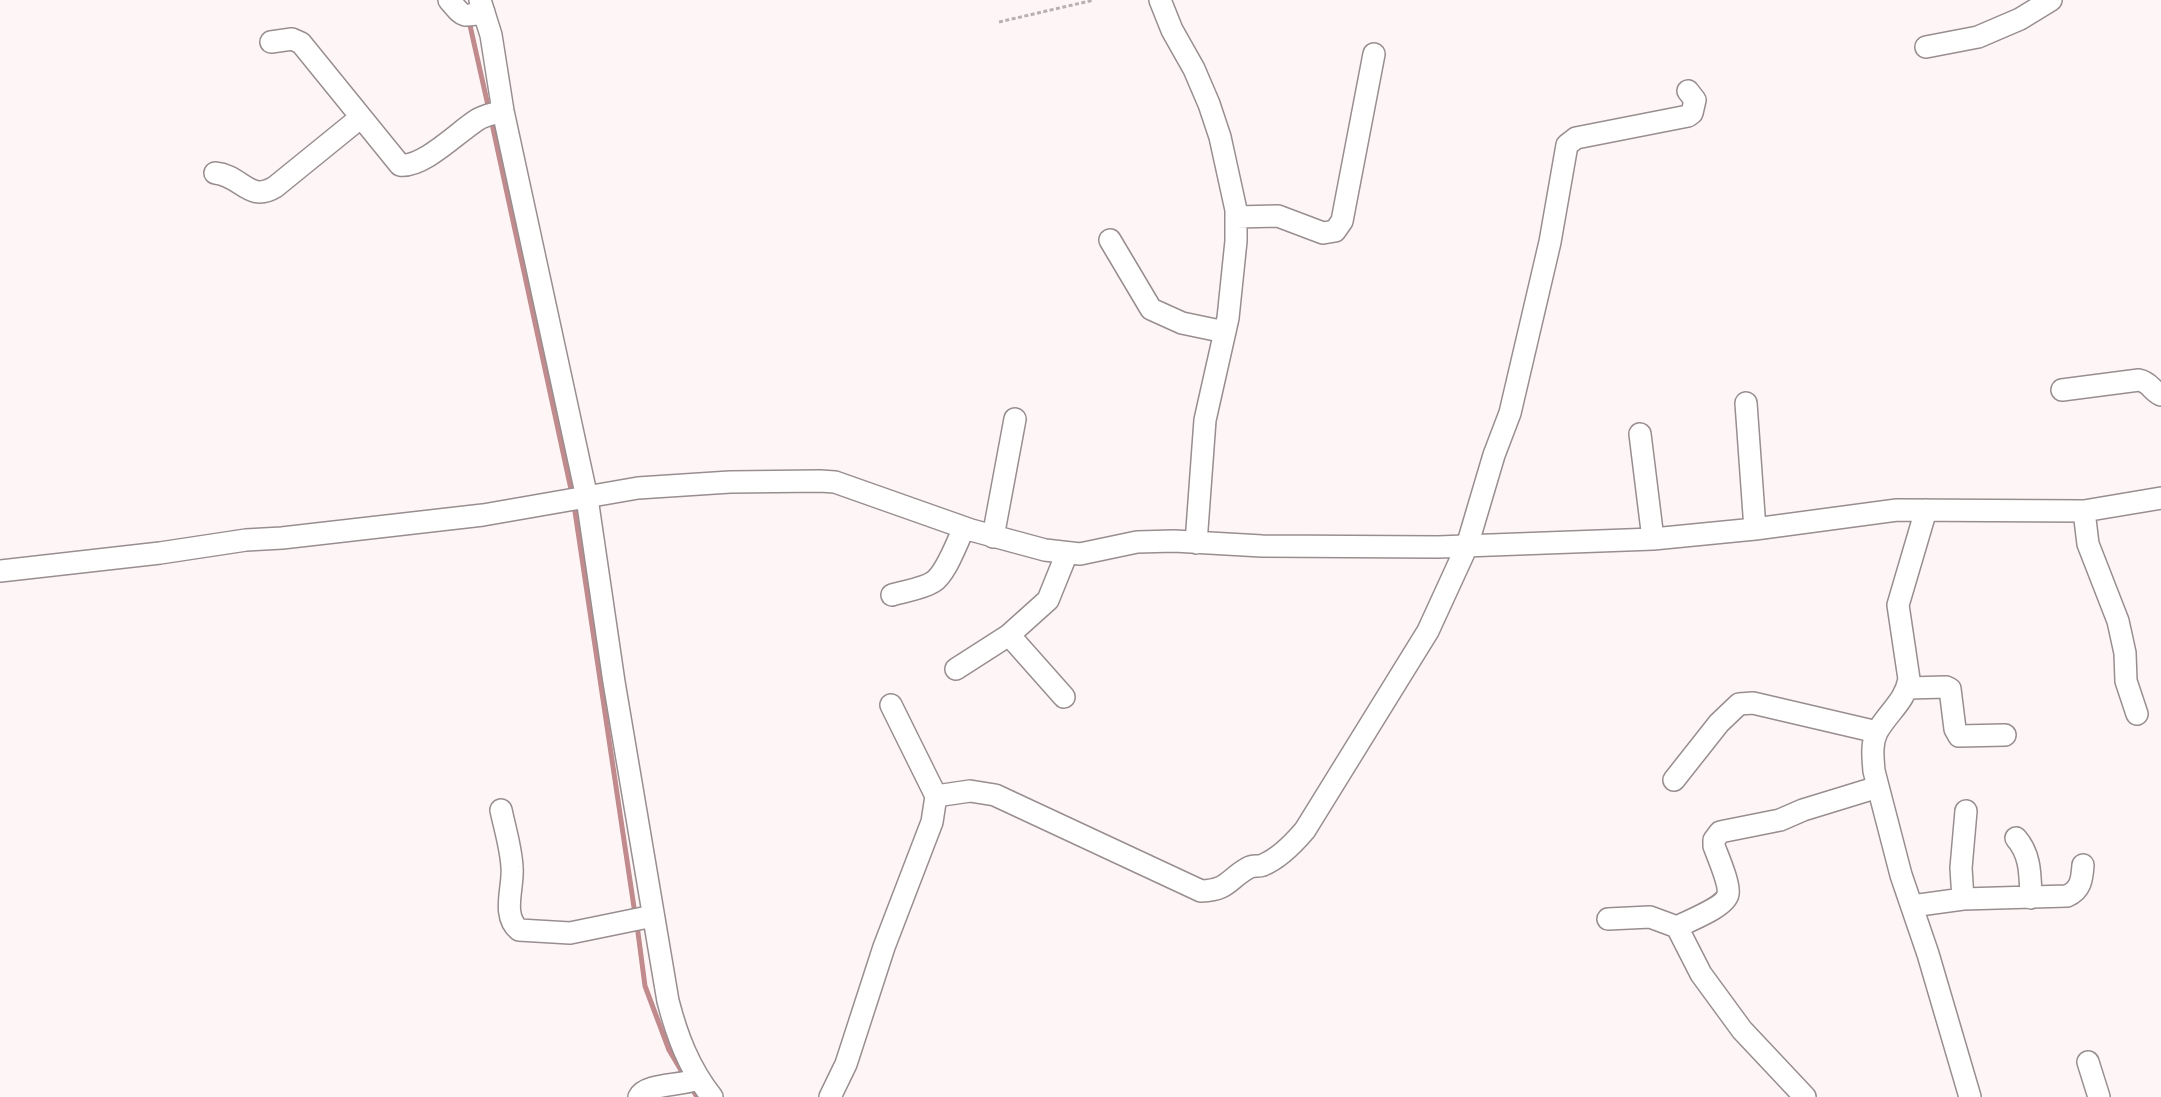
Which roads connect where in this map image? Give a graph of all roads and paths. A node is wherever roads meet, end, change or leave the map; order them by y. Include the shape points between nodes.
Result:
1 (449, 0) edge
2 (1094, 0) edge
3 (1160, 0) edge
4 (2051, 0) edge
5 (476, 10) edge
6 (999, 22) dead end
7 (271, 42) dead end
8 (1926, 47) dead end
9 (1374, 54) dead end
10 (1688, 91) dead end
11 (503, 111) junction
12 (360, 118) junction
13 (215, 173) dead end
14 (1236, 217) junction
15 (1110, 240) dead end
16 (1225, 332) junction
17 (2062, 390) dead end
18 (2161, 395) edge
19 (1746, 403) dead end
20 (1015, 419) dead end
21 (1640, 434) dead end
22 (2161, 498) edge
23 (575, 500) junction
24 (1926, 510) junction
25 (2084, 511) junction
26 (964, 528) junction
27 (1755, 529) junction
28 (993, 537) junction
29 (1653, 539) junction
30 (1196, 543) junction
31 (1467, 546) junction
32 (1067, 553) junction
33 (0, 571) edge
34 (892, 595) dead end
35 (1009, 635) junction
36 (956, 669) dead end
37 (1908, 688) junction
38 (1064, 697) dead end
39 (892, 705) dead end
40 (2137, 714) dead end
41 (1877, 732) junction
42 (2005, 735) dead end
43 (1674, 780) dead end
44 (1878, 787) junction
45 (936, 796) junction
46 (500, 810) dead end
47 (1966, 811) dead end
48 (2016, 838) dead end
49 (2083, 865) dead end
50 (2031, 898) junction
51 (1963, 899) junction
52 (1912, 906) junction
53 (645, 918) junction
54 (1608, 919) dead end
55 (1677, 927) junction
56 (2088, 1062) dead end
57 (689, 1082) junction
58 (639, 1097) edge
59 (712, 1097) edge
60 (830, 1097) edge
61 (1805, 1097) edge
62 (1970, 1097) edge
63 (2099, 1097) edge

1 - 5 street via 457,13
2 - 6 path
3 - 14 street via 1209,104 1225,156
4 - 8 street via 2020,19 1978,37
5 - 11 street via 491,35
7 - 12 street via 292,39 301,43
9 - 14 street via 1351,182 1339,227 1323,233 1278,216
10 - 31 street via 1695,100 1688,116 1576,138 1567,145 1550,242 1510,413
11 - 12 street via 476,120 451,141 407,166 400,166 395,161
11 - 23 street
12 - 13 street via 264,193 255,192 232,177
14 - 16 street via 1233,277
15 - 16 street via 1151,309 1182,323
16 - 30 street via 1205,420
17 - 18 street via 2139,380 2148,383
19 - 27 street
20 - 28 street
21 - 29 street
22 - 25 street
23 - 26 street via 623,489 657,486 820,480 852,486
23 - 33 street via 483,515
23 - 53 street
24 - 25 street
24 - 27 street via 1897,510
24 - 37 street via 1898,605 1910,679
25 - 40 street via 2088,544 2118,622 2126,653 2126,681
26 - 28 street
26 - 34 street via 936,580
27 - 29 street
28 - 32 street
29 - 31 street
30 - 31 street via 1322,547
30 - 32 street via 1138,542 1090,552
31 - 45 street via 1428,631 1306,830 1279,855 1262,865 1248,868 1216,890 1201,891 995,795 970,792
32 - 35 street via 1048,600
35 - 36 street
35 - 38 street
37 - 41 street
37 - 42 street via 1950,689 1955,729 1959,736
39 - 45 street
41 - 43 street via 1753,703 1739,704 1719,723
41 - 44 street via 1872,754
44 - 52 street
44 - 55 street via 1780,820 1720,832 1714,846 1728,889 1727,897 1721,905
45 - 60 street via 932,822 893,922 846,1064
46 - 53 street via 512,868 509,906 518,930 570,932
47 - 51 street via 1961,868
48 - 50 street via 2029,859
49 - 50 street via 2080,884 2072,894
50 - 51 street
51 - 52 street
52 - 62 street
53 - 57 street
54 - 55 street via 1650,917
55 - 61 street via 1701,974 1742,1030
56 - 63 street
57 - 58 street via 647,1088
57 - 59 street

